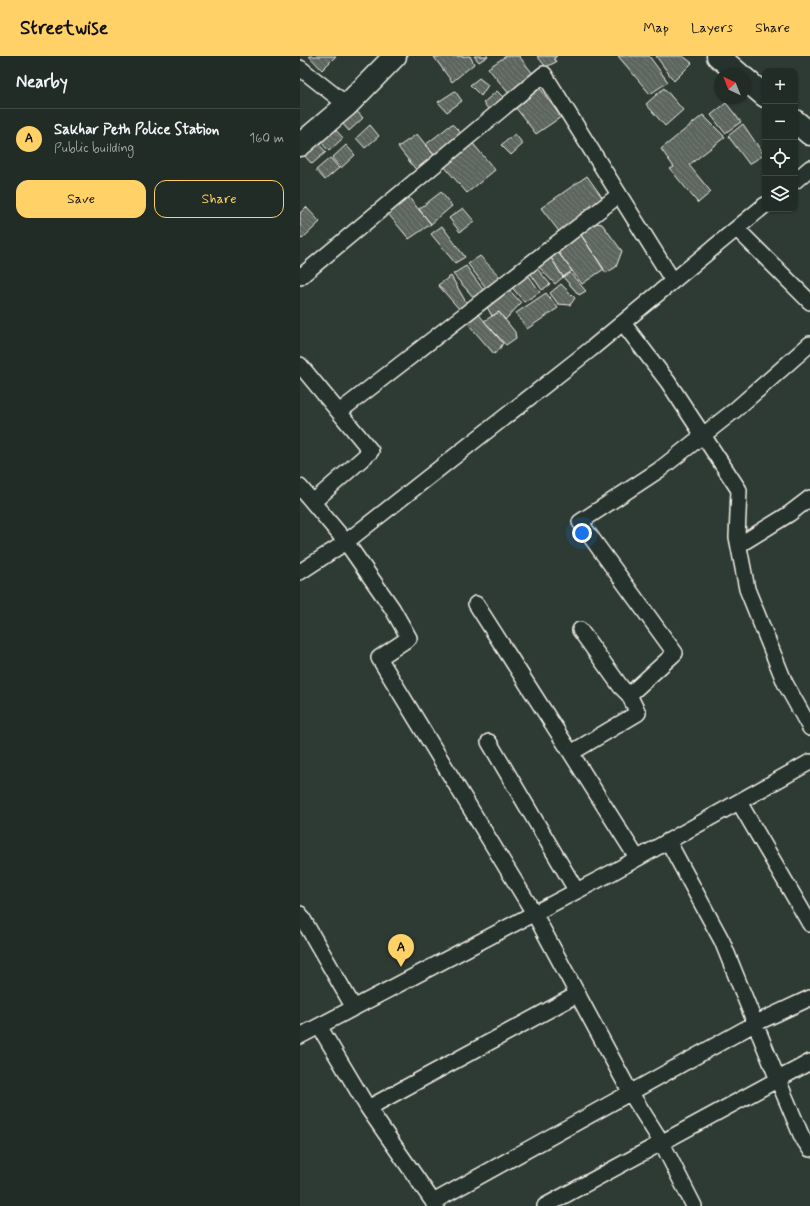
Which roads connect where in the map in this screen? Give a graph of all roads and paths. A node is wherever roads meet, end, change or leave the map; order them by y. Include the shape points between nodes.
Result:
1 (395, 56) edge
2 (718, 56) edge
3 (300, 68) edge
4 (733, 68) edge
5 (750, 83) edge
6 (762, 93) edge
7 (347, 105) junction
8 (798, 124) edge
9 (810, 134) edge
10 (300, 145) edge
11 (810, 168) edge
12 (798, 178) edge
13 (619, 195) junction
14 (762, 208) edge
15 (737, 229) junction
16 (300, 276) edge
17 (673, 281) junction
18 (810, 302) edge
19 (623, 322) junction
20 (810, 344) edge
21 (300, 365) edge
22 (339, 412) junction
23 (703, 435) junction
24 (300, 487) edge
25 (810, 498) edge
26 (313, 502) junction
27 (346, 542) junction
28 (739, 545) junction
29 (300, 572) edge
30 (476, 604) dead end
31 (580, 630) dead end
32 (629, 695) junction
33 (810, 728) edge
34 (489, 742) dead end
35 (571, 753) junction
36 (810, 762) edge
37 (739, 802) junction
38 (668, 841) junction
39 (637, 858) junction
40 (576, 890) junction
41 (534, 913) junction
42 (300, 914) edge
43 (810, 924) edge
44 (578, 994) junction
45 (810, 998) edge
46 (354, 1008) junction
47 (754, 1024) junction
48 (319, 1026) junction
49 (300, 1036) edge
50 (810, 1062) edge
51 (778, 1080) junction
52 (630, 1092) junction
53 (368, 1108) junction
54 (662, 1143) junction
55 (810, 1150) edge
56 (435, 1204) edge
57 (545, 1206) edge
58 (694, 1206) edge

1 - 7 street
2 - 4 street
3 - 7 street
5 - 6 street
7 - 10 street
8 - 9 street
11 - 12 street
13 - 16 street via 544,74
13 - 17 street
13 - 22 street
14 - 15 street
15 - 17 street
15 - 18 street
17 - 19 street
19 - 23 street via 668,382
19 - 27 street
20 - 23 street
21 - 22 street
22 - 26 street via 371,451
23 - 28 street via 739,490
23 - 32 street via 659,470 580,522 675,653
24 - 26 street
25 - 28 street
26 - 27 street
27 - 29 street
27 - 41 street via 392,608 409,638 380,658
28 - 33 street via 746,589 784,682
30 - 35 street
31 - 32 street
32 - 35 street via 638,714
34 - 40 street
35 - 39 street
36 - 37 street
37 - 38 street
37 - 43 street
38 - 39 street
38 - 47 street via 722,941
39 - 40 street
40 - 41 street
41 - 44 street
41 - 46 street
42 - 46 street
44 - 52 street
44 - 53 street
45 - 47 street
46 - 48 street
47 - 51 street
47 - 52 street
48 - 49 street
48 - 53 street
50 - 51 street
51 - 54 street
51 - 55 street
52 - 54 street
52 - 56 street
53 - 56 street
54 - 57 street
54 - 58 street

